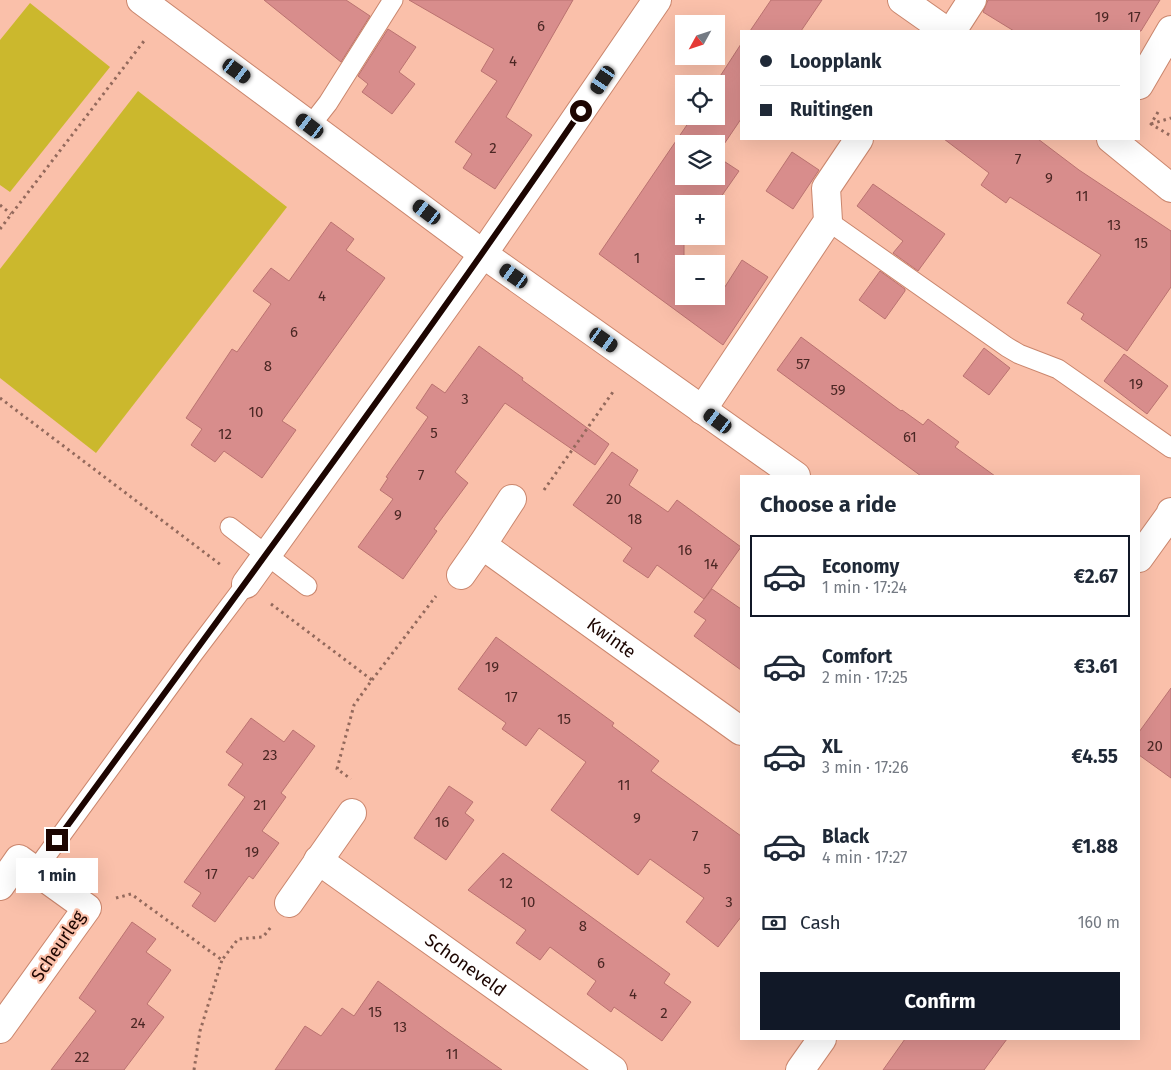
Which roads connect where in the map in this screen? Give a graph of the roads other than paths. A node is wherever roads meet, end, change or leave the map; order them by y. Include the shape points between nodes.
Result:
1 (141, 0) edge
2 (393, 0) edge
3 (658, 0) edge
4 (902, 0) edge
5 (972, 0) edge
6 (942, 30) edge
7 (1171, 30) edge
8 (1140, 83) edge
9 (310, 126) junction
10 (858, 140) edge
11 (1112, 140) edge
12 (1171, 188) edge
13 (828, 221) junction
14 (483, 254) junction
15 (702, 410) junction
16 (1171, 448) edge
17 (795, 475) edge
18 (512, 499) road end
19 (1171, 512) edge
20 (230, 527) dead end
21 (482, 546) junction
22 (266, 556) junction
23 (1140, 557) edge
24 (462, 575) road end
25 (237, 577) joint
26 (306, 586) dead end
27 (740, 730) edge
28 (352, 813) road end
29 (318, 860) junction
30 (35, 870) junction
31 (0, 886) edge
32 (289, 903) road end
33 (0, 1029) edge
34 (821, 1040) edge
35 (613, 1070) edge
36 (800, 1070) edge

1 - 9 street
2 - 9 lane
3 - 14 street
4 - 6 street
5 - 6 street
7 - 8 street
9 - 14 street
10 - 13 street via 826,188
11 - 12 street
13 - 15 street
13 - 16 lane via 1007,347 1058,369
14 - 15 street
14 - 22 street
15 - 17 street
18 - 21 street
19 - 23 street
20 - 22 lane
21 - 24 street
21 - 27 street, Kwinte
22 - 25 street
22 - 26 lane
25 - 30 lane via 193,654
28 - 29 street
29 - 32 street
29 - 35 street, Schoneveld
30 - 31 street, Scheurleg via 19,859
30 - 33 street, Scheurleg via 87,908
34 - 36 street

